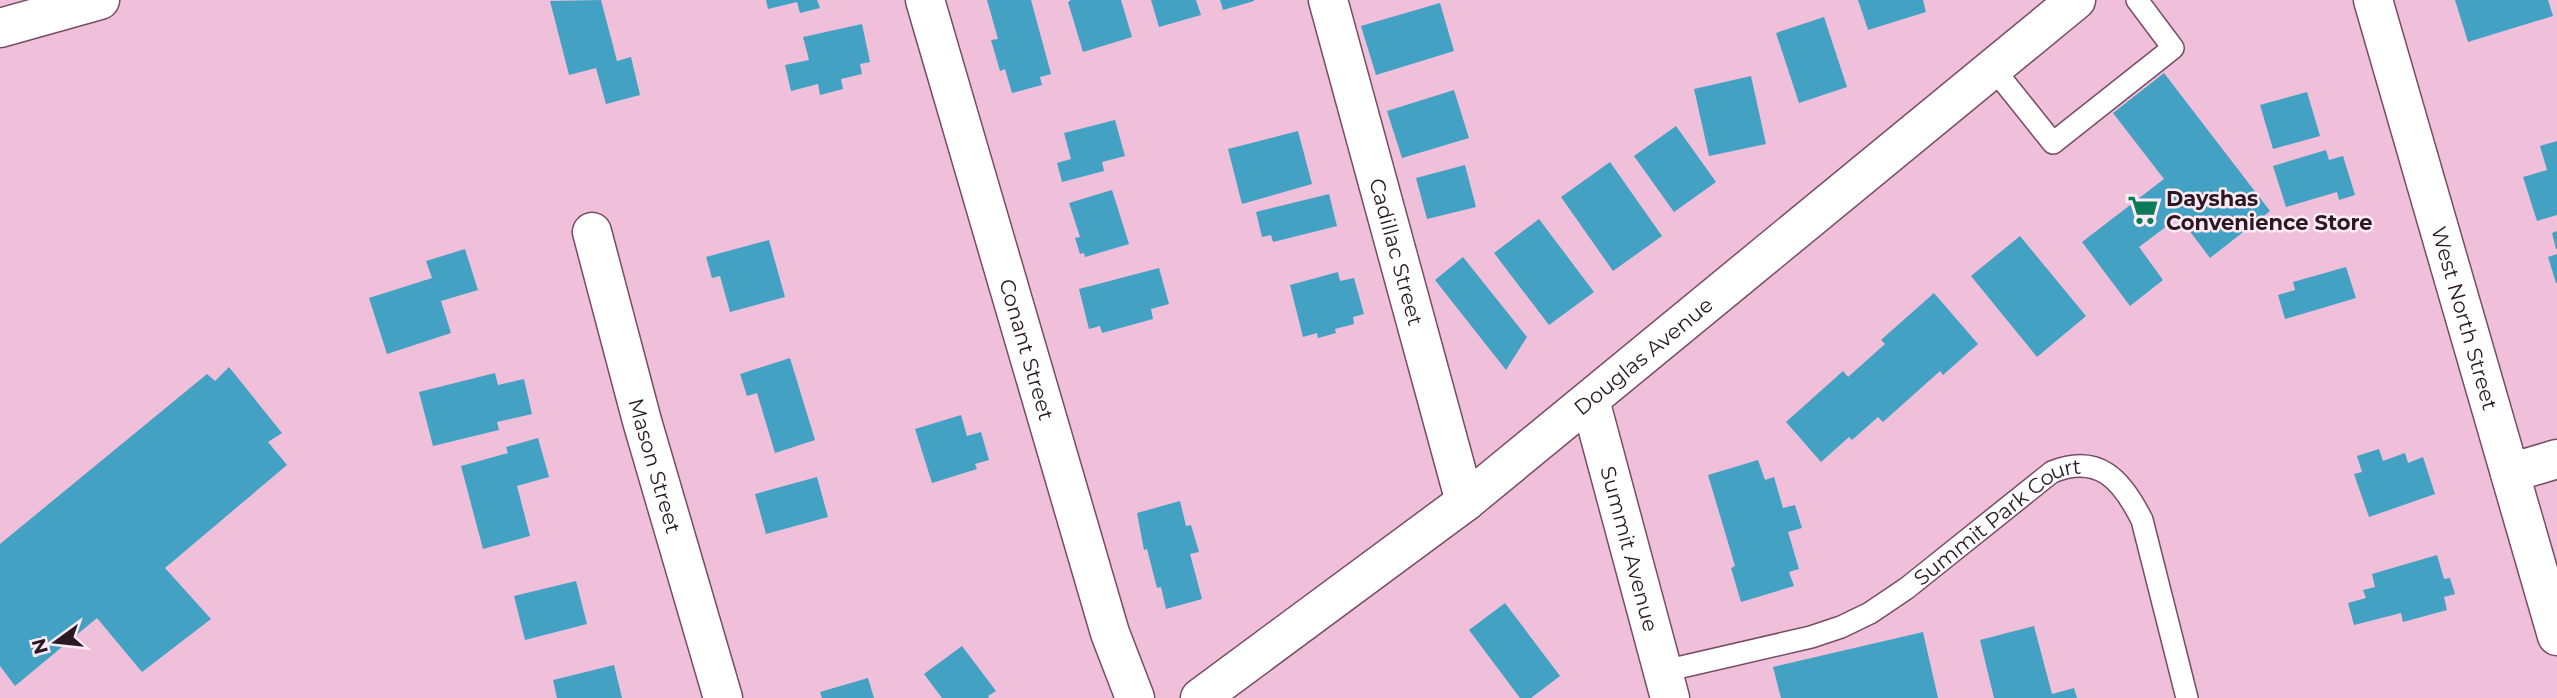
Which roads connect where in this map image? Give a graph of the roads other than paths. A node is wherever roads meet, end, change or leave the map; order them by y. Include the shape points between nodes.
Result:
1 (100, 0) edge
2 (925, 0) edge
3 (1328, 0) edge
4 (2076, 0) edge
5 (2137, 0) edge
6 (2374, 0) edge
7 (0, 28) edge
8 (1993, 68) junction
9 (592, 232) dead end
10 (1590, 400) junction
11 (2557, 459) edge
12 (2510, 473) junction
13 (1465, 502) junction
14 (2557, 636) edge
15 (1667, 685) edge
16 (723, 698) edge
17 (1135, 698) edge
18 (1200, 698) edge
19 (2187, 698) edge

1 - 7 street
2 - 17 street, Conant Street via 1110,633
3 - 13 street, Cadillac Street
4 - 8 street, Douglas Avenue
5 - 8 lane via 2173,48 2053,143
6 - 12 street, West North Street
8 - 10 street, Douglas Avenue
9 - 16 street, Mason Street
10 - 13 street, Douglas Avenue
10 - 15 street, Summit Avenue
11 - 12 street
12 - 14 street, West North Street
13 - 18 street, Douglas Avenue
15 - 19 lane, Summit Park Court via 1841,627 1870,613 2052,472 2085,464 2100,469 2119,485 2142,520

